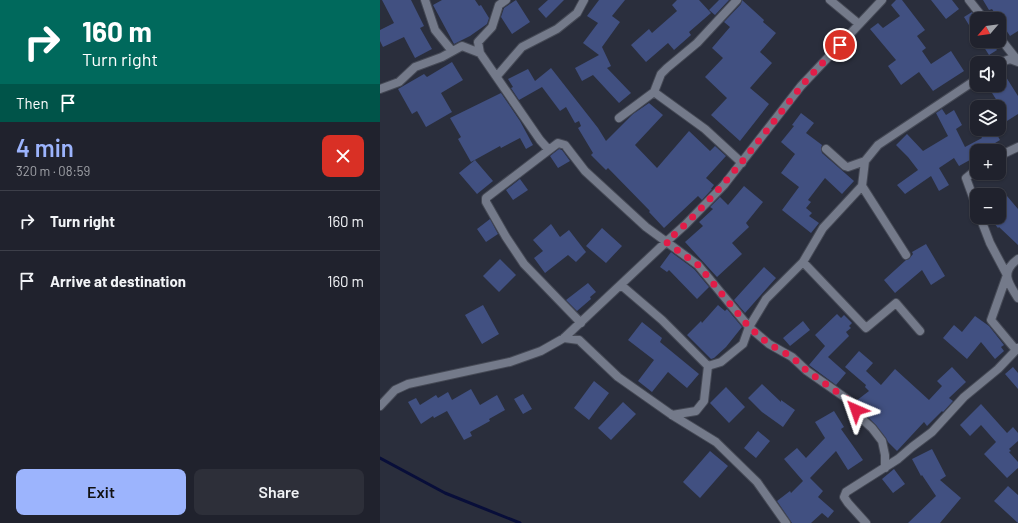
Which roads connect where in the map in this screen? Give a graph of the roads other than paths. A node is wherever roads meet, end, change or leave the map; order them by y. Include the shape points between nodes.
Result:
1 (425, 0) edge
2 (506, 0) edge
3 (584, 0) edge
4 (737, 0) edge
5 (830, 0) edge
6 (882, 0) edge
7 (969, 0) edge
8 (978, 12) edge
9 (859, 24) junction
10 (1006, 46) edge
11 (452, 51) junction
12 (480, 53) junction
13 (1006, 60) edge
14 (1018, 62) edge
15 (497, 76) junction
16 (970, 84) edge
17 (380, 89) edge
18 (654, 92) junction
19 (619, 118) dead end
20 (1018, 147) edge
21 (548, 149) junction
22 (826, 149) dead end
23 (1006, 153) edge
24 (865, 161) junction
25 (742, 163) junction
26 (970, 175) edge
27 (862, 186) junction
28 (970, 189) edge
29 (983, 224) edge
30 (666, 242) junction
31 (906, 255) dead end
32 (1018, 259) edge
33 (803, 262) junction
34 (1007, 275) junction
35 (621, 285) junction
36 (1018, 298) edge
37 (581, 323) junction
38 (749, 327) junction
39 (920, 331) dead end
40 (564, 338) junction
41 (1017, 349) edge
42 (708, 366) junction
43 (380, 406) edge
44 (672, 415) junction
45 (885, 468) junction
46 (786, 523) edge
47 (866, 523) edge

1 - 11 street via 435,30
2 - 12 street via 499,5 492,27 478,42
3 - 15 street via 577,12 557,29 522,47
4 - 18 street via 698,43 661,74
5 - 9 street
6 - 9 street
7 - 8 street
9 - 25 street via 802,86
10 - 14 street
11 - 12 street via 462,46
11 - 17 street via 415,67 399,82
12 - 15 street
13 - 14 street
15 - 21 street
16 - 24 street via 878,145
18 - 19 street
18 - 25 street via 705,130
20 - 23 street
21 - 30 street via 558,143 565,145 585,171
21 - 37 street via 486,198 486,202 524,264
22 - 24 street via 848,167
24 - 27 street
25 - 30 street via 686,225
26 - 28 street via 966,178
27 - 31 street
27 - 33 street via 823,228
29 - 34 street
30 - 35 street
30 - 38 street via 698,265
32 - 34 street via 1010,264
33 - 38 street via 766,299
33 - 39 street via 866,328 896,303
34 - 36 street via 1010,286
34 - 41 street via 991,320
35 - 37 street
35 - 42 street via 662,320
37 - 40 street
38 - 42 street via 743,344 721,362
38 - 45 street via 850,401 882,441
40 - 43 street via 541,351 510,362 408,384 395,390
40 - 44 street via 579,340 618,377
41 - 45 street via 998,369 964,397 932,432
42 - 44 street via 704,401 696,411
44 - 46 street via 716,442 757,482
45 - 47 street via 846,492 844,497

